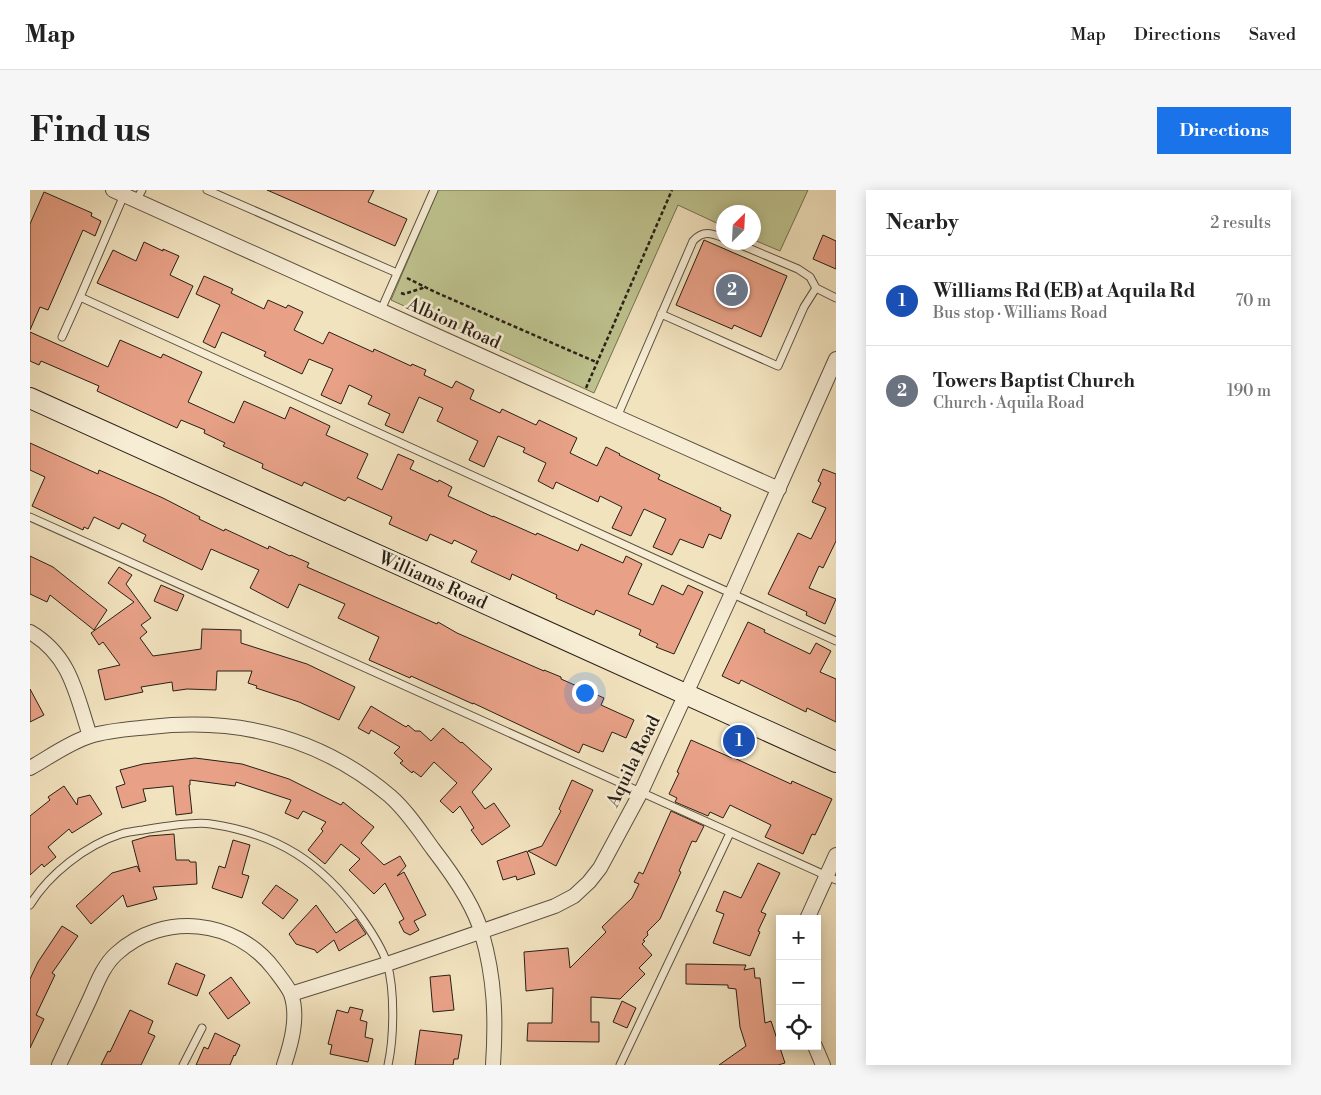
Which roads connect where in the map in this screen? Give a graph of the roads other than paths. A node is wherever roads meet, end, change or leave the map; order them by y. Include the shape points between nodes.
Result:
1 (207, 190) edge
2 (434, 190) edge
3 (129, 194) edge
4 (716, 236) edge
5 (753, 250) edge
6 (397, 272) junction
7 (816, 288) junction
8 (80, 297) junction
9 (836, 298) edge
10 (381, 310) junction
11 (661, 314) junction
12 (62, 337) dead end
13 (836, 359) edge
14 (30, 398) edge
15 (617, 417) junction
16 (779, 489) junction
17 (30, 517) edge
18 (732, 593) junction
19 (836, 631) edge
20 (30, 632) edge
21 (834, 640) edge
22 (685, 694) junction
23 (90, 736) junction
24 (836, 762) edge
25 (30, 768) edge
26 (641, 792) junction
27 (730, 833) junction
28 (836, 855) edge
29 (831, 877) edge
30 (30, 905) edge
31 (809, 915) edge
32 (482, 932) junction
33 (387, 964) junction
34 (291, 994) junction
35 (202, 1028) dead end
36 (817, 1050) edge
37 (59, 1065) edge
38 (183, 1065) edge
39 (284, 1065) edge
40 (388, 1065) edge
41 (493, 1065) edge
42 (620, 1065) edge
43 (823, 1065) edge

1 - 6 lane
2 - 6 lane
3 - 8 lane
3 - 10 street, Albion Road
4 - 11 lane via 705,233 693,241
5 - 7 lane via 798,269 810,277
6 - 10 lane
7 - 9 lane
7 - 11 lane via 778,366
8 - 12 lane
8 - 18 lane
10 - 15 street, Albion Road
11 - 15 lane
13 - 16 street, Aquila Road
14 - 22 street, Williams Road
15 - 16 street, Albion Road
16 - 18 street, Aquila Road
17 - 26 lane
18 - 21 lane
18 - 22 street, Aquila Road
19 - 21 lane
20 - 23 street via 54,650 71,676
22 - 24 street, Williams Road
22 - 26 street, Aquila Road
23 - 25 street
23 - 32 street via 166,725 219,725 274,733 332,756 391,797 419,829 445,864
26 - 27 lane
26 - 32 street, Aquila Road via 600,868 574,896
27 - 29 lane
27 - 42 lane
28 - 29 street
29 - 31 street
30 - 33 lane via 64,866 90,848 121,834 161,826 209,824 250,833 284,846 323,872 349,900 374,936
32 - 33 street, Aquila Road
32 - 41 street via 493,981
33 - 34 street, Aquila Road
33 - 40 lane via 392,1023 392,1051
34 - 37 street via 269,962 240,939 205,928 171,926 132,942 103,970
34 - 39 street via 293,1025
35 - 38 lane
36 - 43 street

